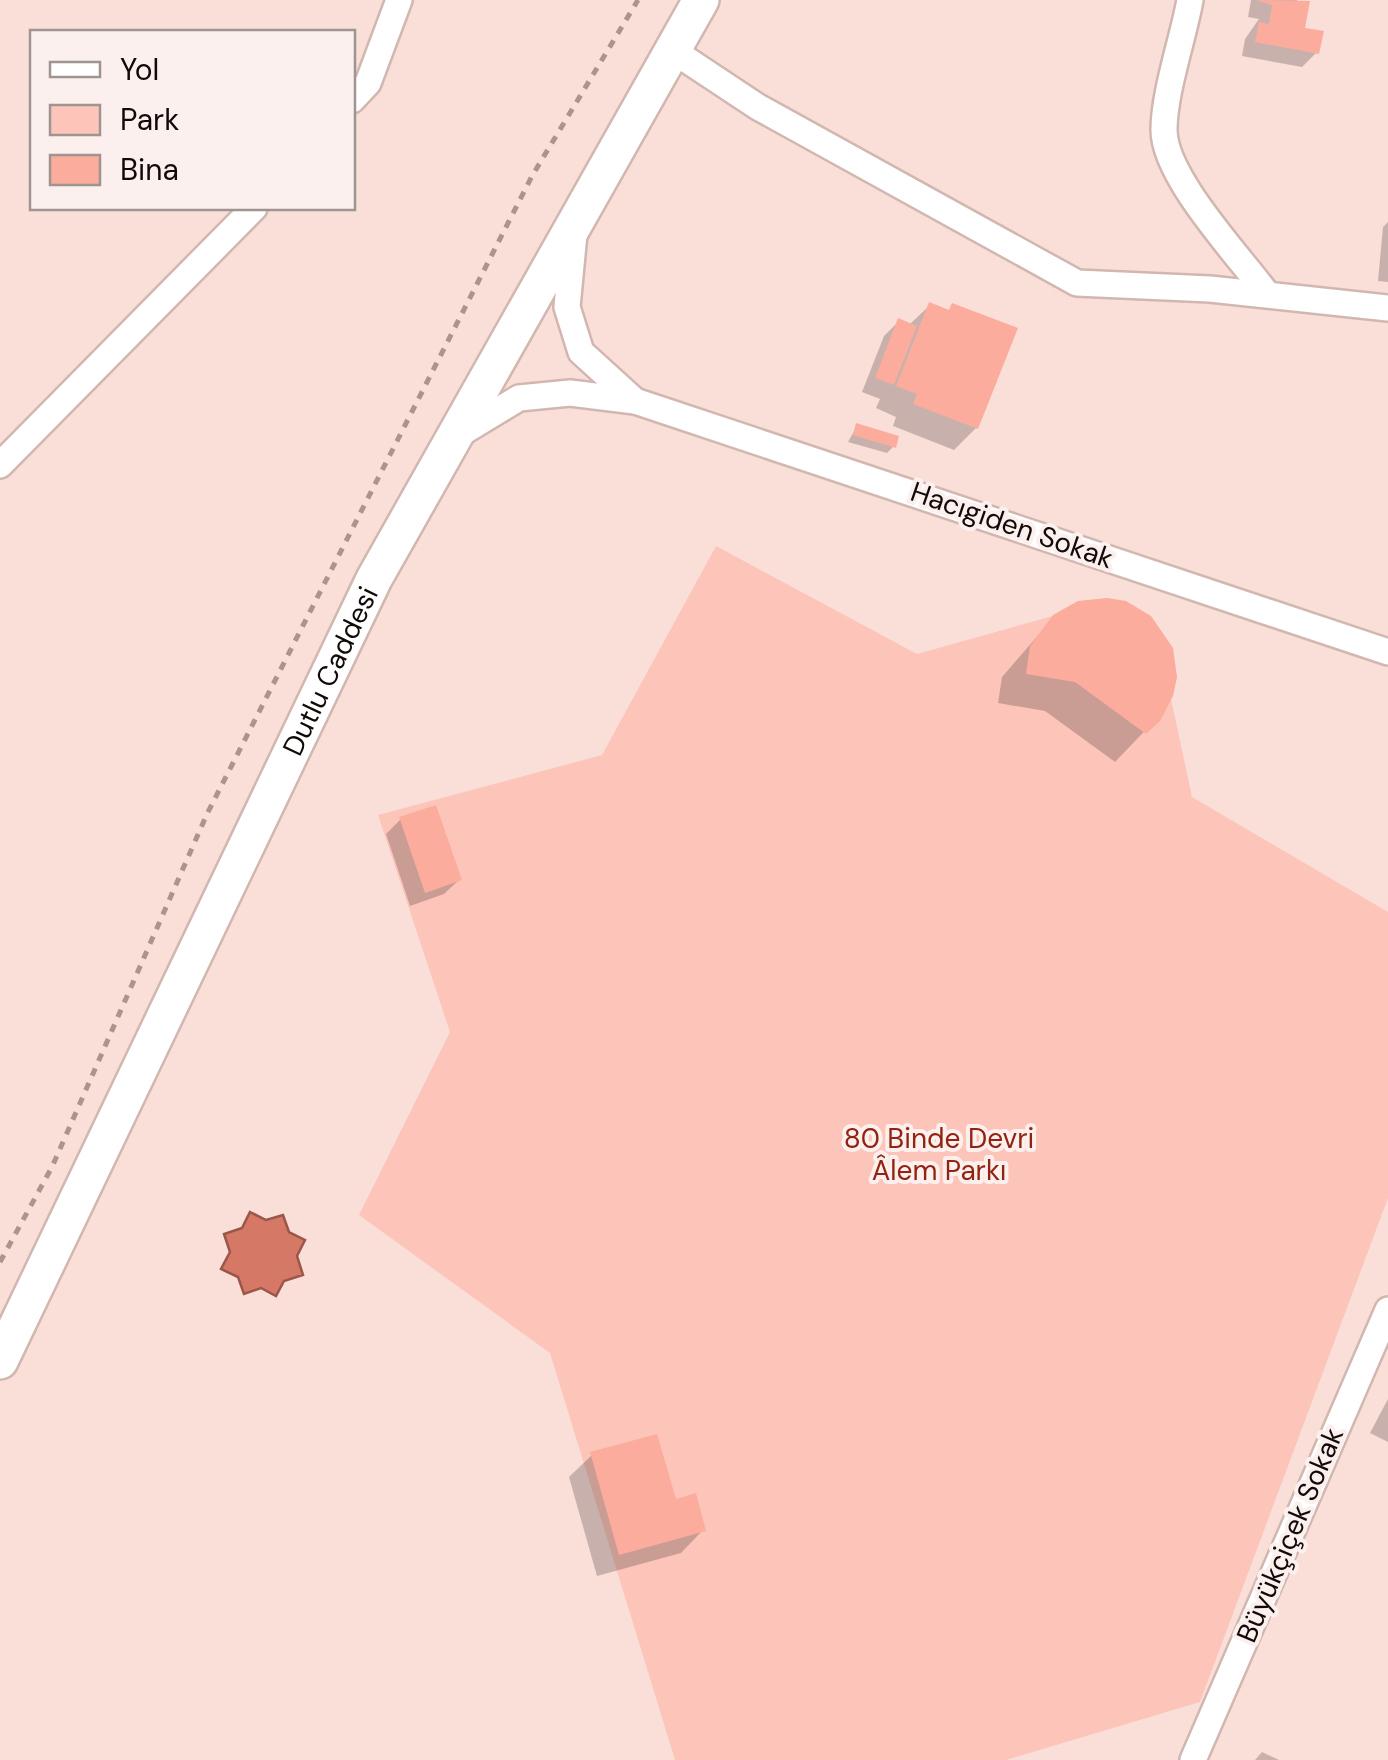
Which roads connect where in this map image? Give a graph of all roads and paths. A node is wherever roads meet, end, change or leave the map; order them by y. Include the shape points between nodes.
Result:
1 (400, 0) edge
2 (638, 0) edge
3 (682, 0) edge
4 (701, 0) edge
5 (1190, 0) edge
6 (672, 50) junction
7 (355, 97) edge
8 (252, 210) edge
9 (575, 221) junction
10 (1267, 294) junction
11 (1388, 308) edge
12 (634, 401) junction
13 (450, 440) junction
14 (0, 464) edge
15 (1388, 652) edge
16 (0, 1262) edge
17 (1388, 1310) edge
18 (0, 1318) edge
19 (0, 1361) edge
20 (1192, 1760) edge

1 - 7 street via 368,82
2 - 16 path via 532,176 207,814 52,1166
3 - 18 main road, Dutlu Caddesi via 386,519
4 - 6 main road, Dutlu Caddesi
5 - 10 street via 1164,131 1169,154
6 - 9 main road, Dutlu Caddesi
6 - 10 street via 758,108 1077,283
8 - 14 street
9 - 12 street, Hacıgiden Sokak via 567,308 580,352
9 - 13 main road, Dutlu Caddesi
10 - 11 street
12 - 13 street, Hacıgiden Sokak via 570,393 518,398
12 - 15 street, Hacıgiden Sokak
13 - 19 main road, Dutlu Caddesi via 374,579
17 - 20 street, Büyükçiçek Sokak

